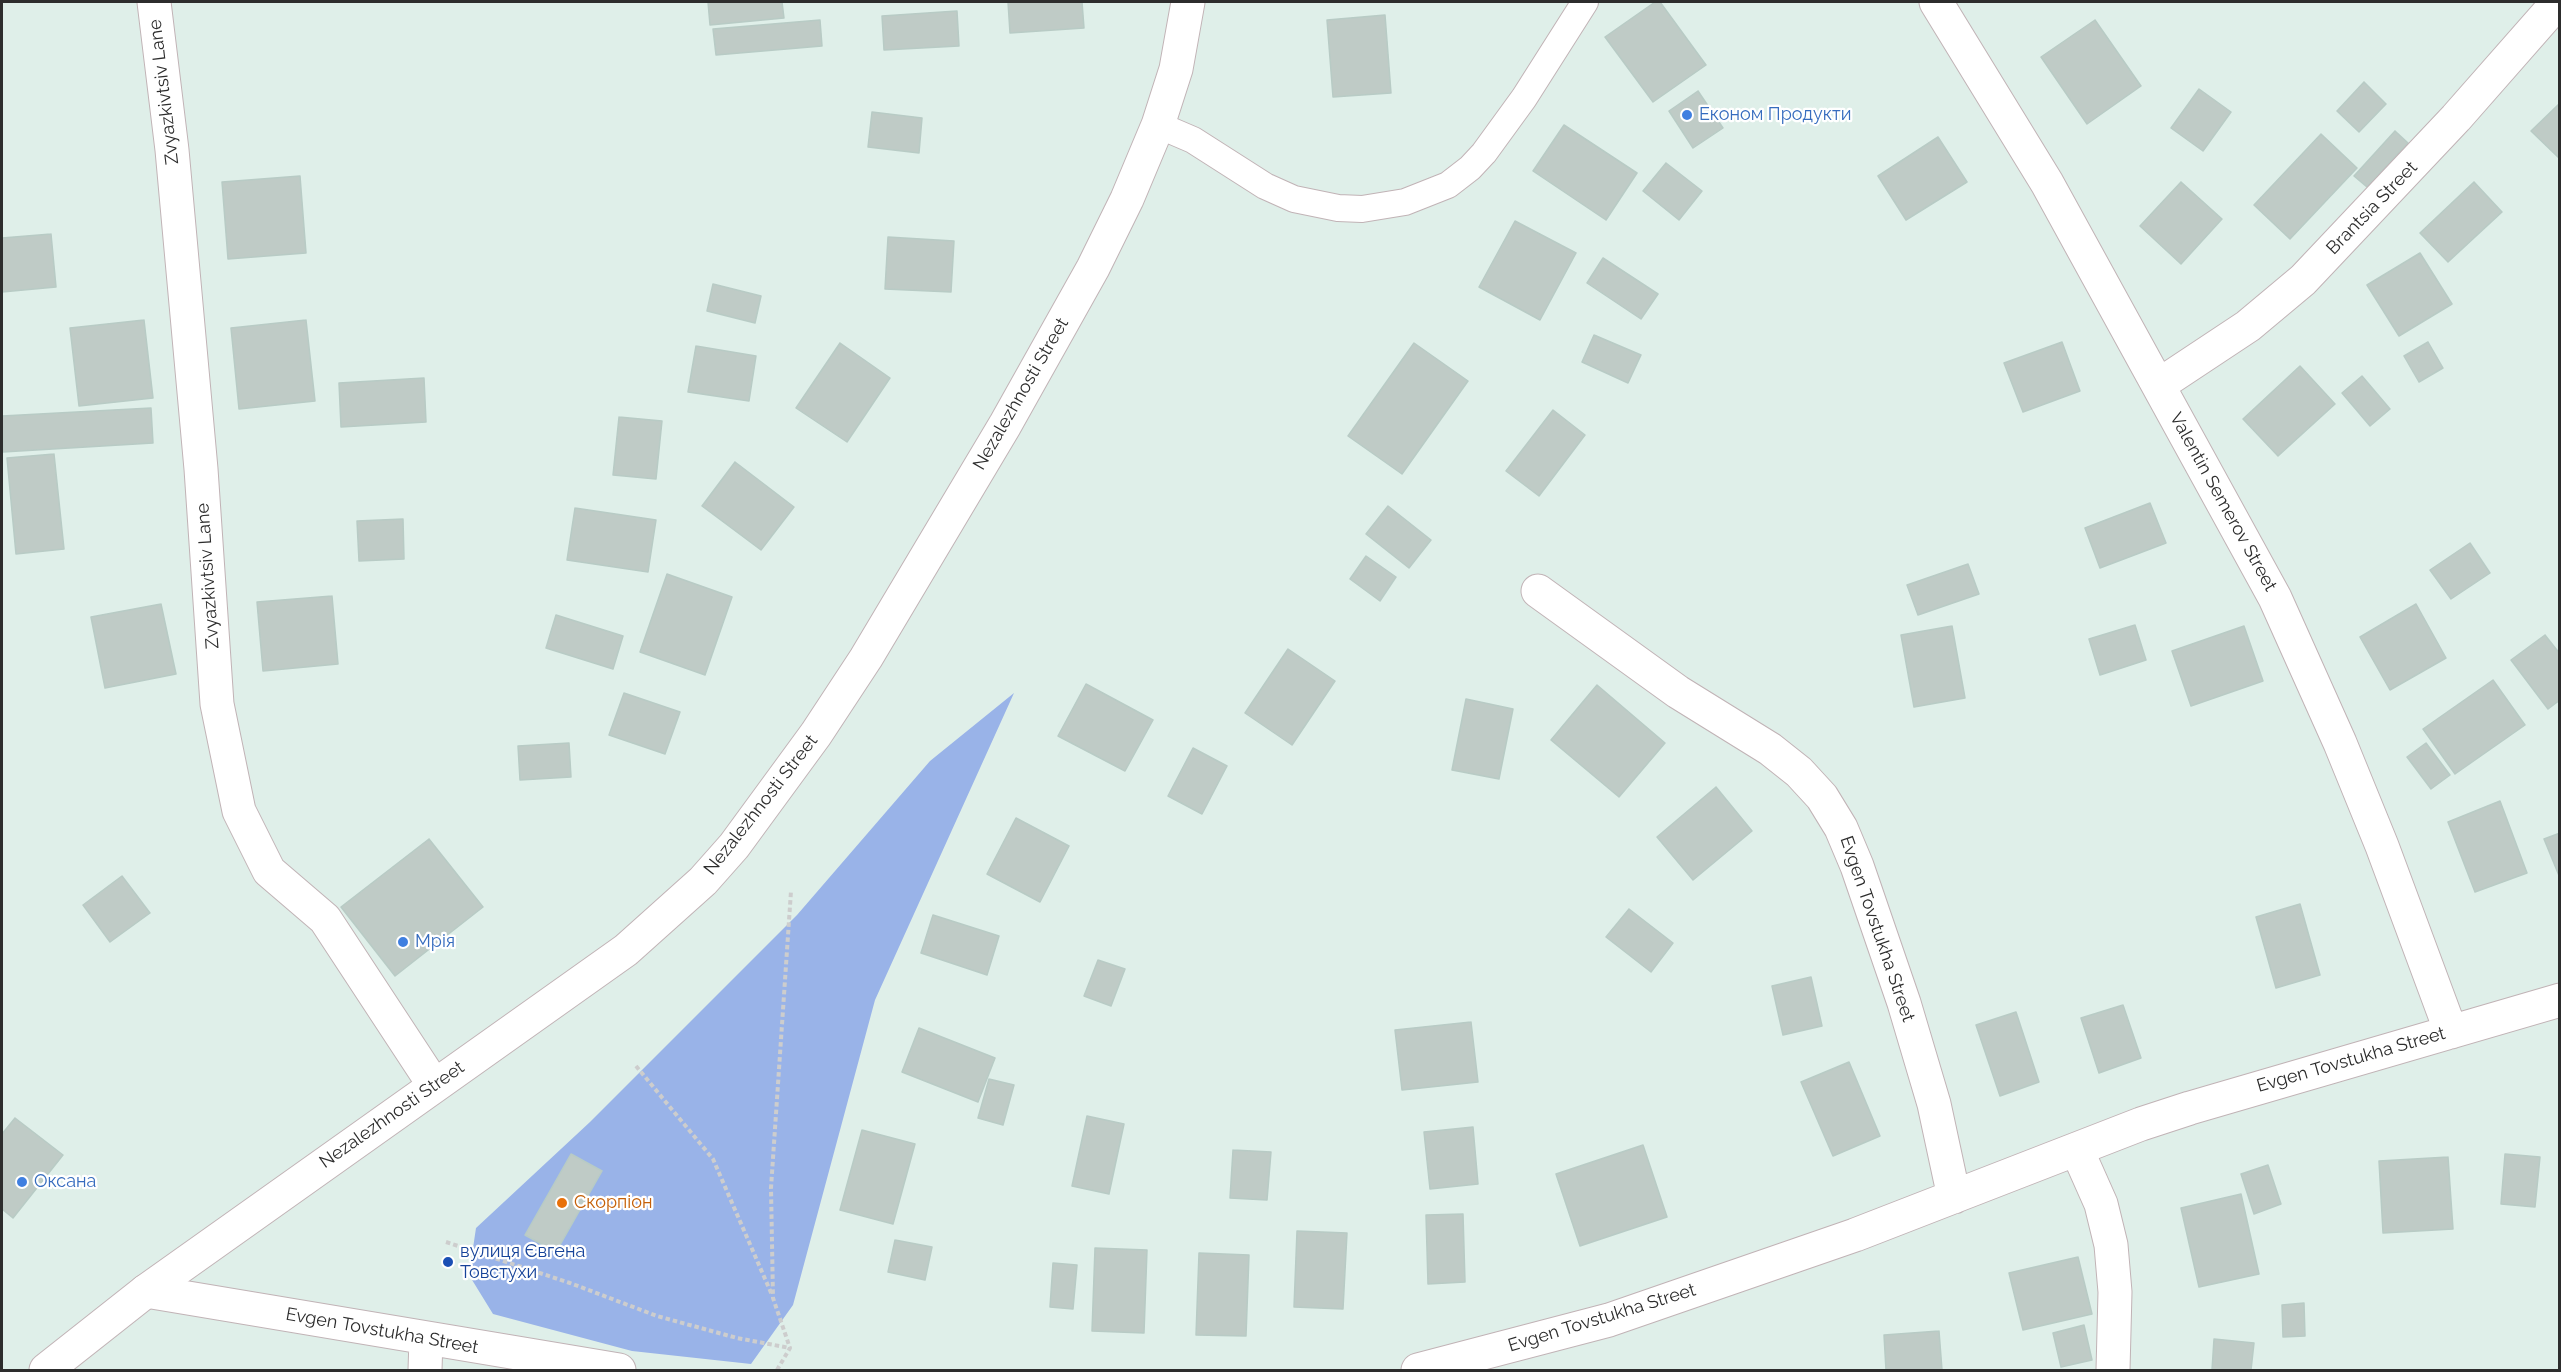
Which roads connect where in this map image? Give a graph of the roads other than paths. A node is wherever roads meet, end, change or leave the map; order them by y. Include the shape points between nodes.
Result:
1 (154, 2) edge
2 (1188, 2) edge
3 (1585, 2) edge
4 (1936, 2) edge
5 (2558, 2) edge
6 (1158, 125) junction
7 (2159, 386) junction
8 (1538, 591) dead end
9 (2559, 1000) edge
10 (2451, 1032) junction
11 (434, 1085) junction
12 (2077, 1150) junction
13 (1954, 1197) junction
14 (146, 1291) junction
15 (426, 1355) edge
16 (46, 1371) edge
17 (619, 1371) edge
18 (1418, 1371) edge
19 (2113, 1371) edge

1 - 11 street, Zvyazkivtsiv Lane via 172,150 217,704 239,811 268,871 325,920
2 - 6 street, Nezalezhnosti Street via 1181,45
3 - 6 lane via 1484,153 1448,184 1406,202 1362,209 1294,199 1265,186 1193,140
4 - 7 street, Valentin Semerov Street via 2047,183
5 - 7 street, Brantsia Street via 2457,118 2303,280 2248,326
6 - 11 street, Nezalezhnosti Street via 1109,238 1005,425 866,658 766,805 703,881 626,950
7 - 10 street, Valentin Semerov Street via 2292,633 2382,846
8 - 13 street, Evgen Tovstukha Street via 1660,680 1770,749 1822,797 1857,866 1904,1003 1934,1104
9 - 10 street, Evgen Tovstukha Street
10 - 12 street, Evgen Tovstukha Street via 2190,1108
11 - 14 street, Nezalezhnosti Street
12 - 13 street, Evgen Tovstukha Street
12 - 19 street via 2101,1204 2111,1245 2115,1292
13 - 18 street, Evgen Tovstukha Street via 1609,1320
14 - 15 street, Evgen Tovstukha Street
14 - 16 street, Nezalezhnosti Street
15 - 17 street, Evgen Tovstukha Street

